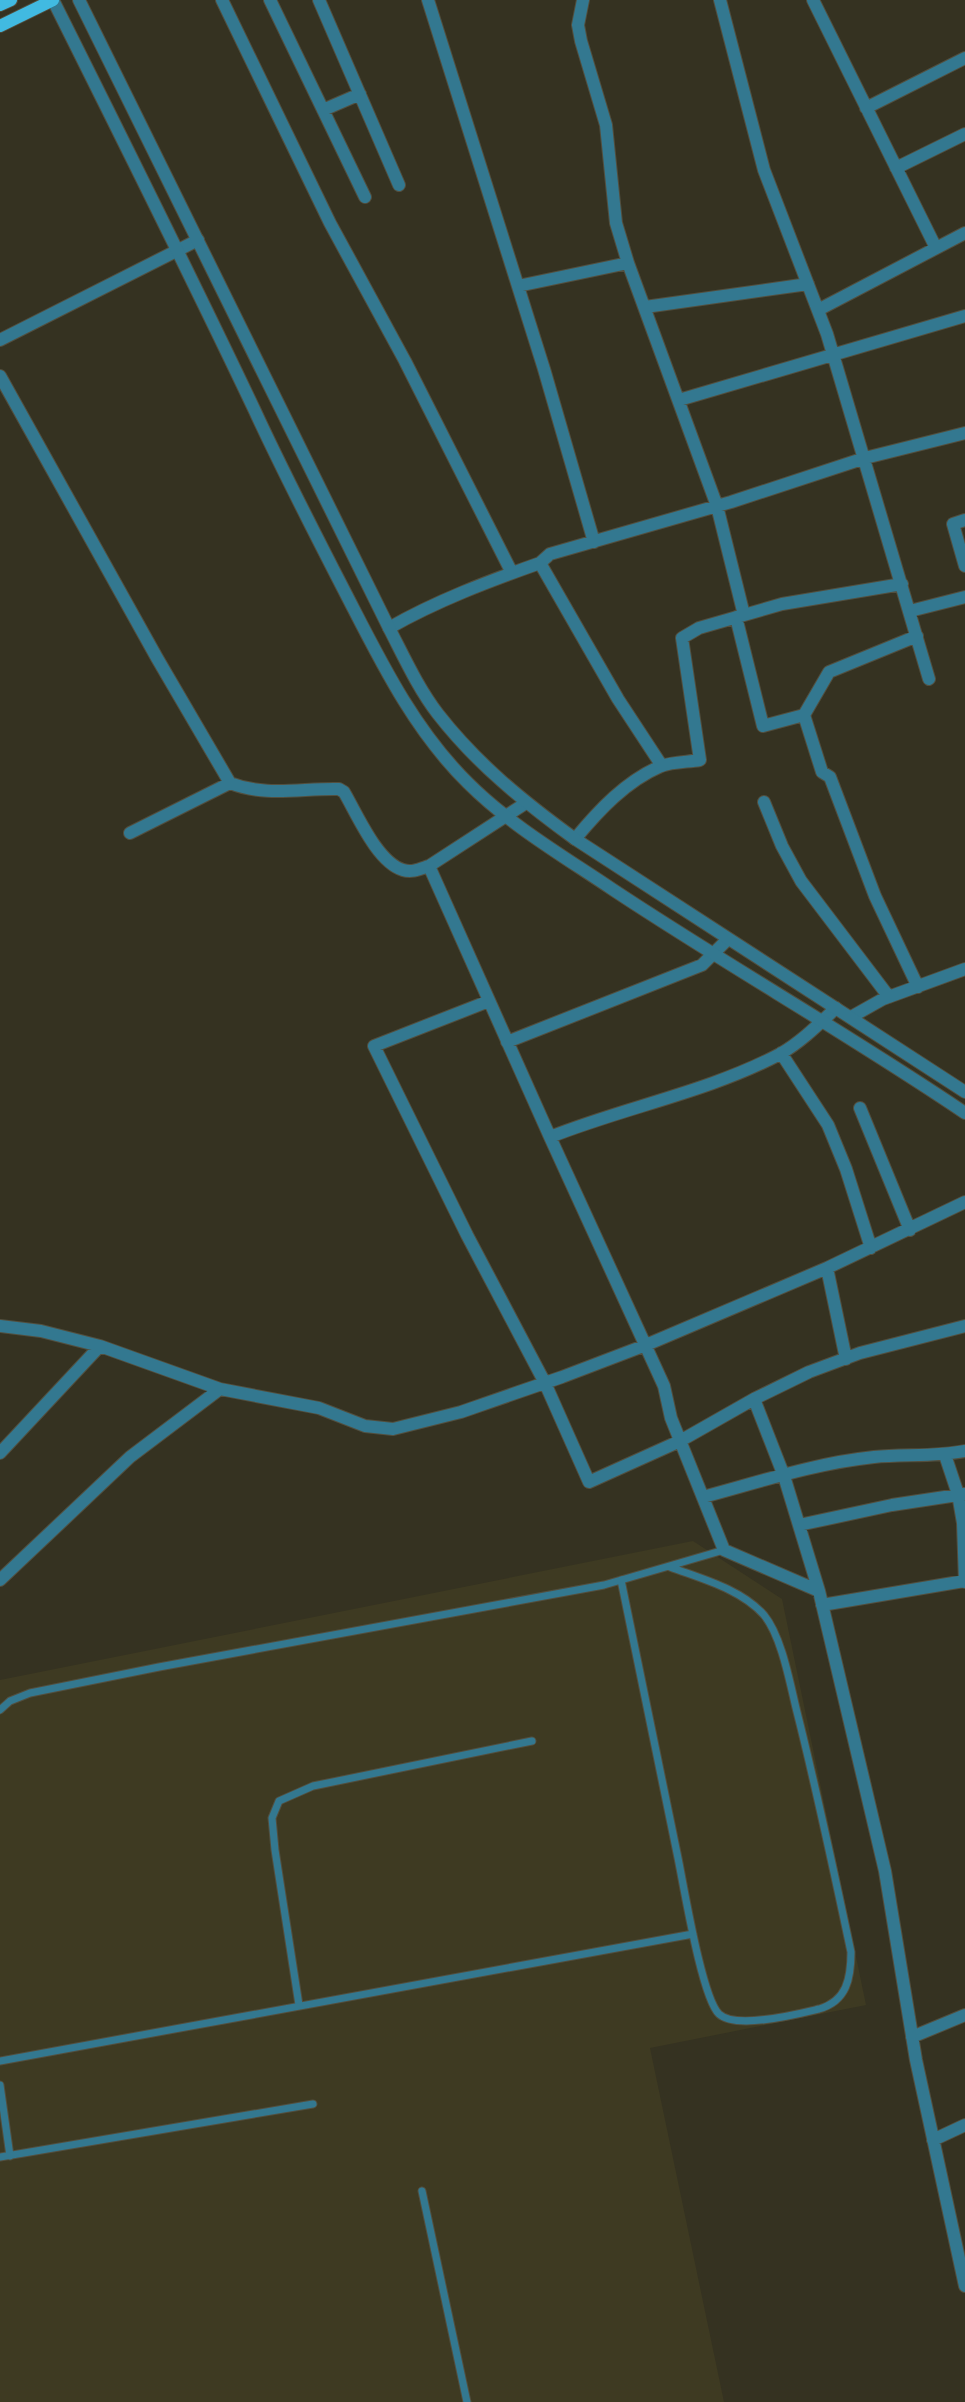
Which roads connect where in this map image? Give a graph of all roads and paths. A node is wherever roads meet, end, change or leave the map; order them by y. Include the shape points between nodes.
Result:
1 (11, 0) edge
2 (53, 0) edge
3 (79, 0) edge
4 (222, 0) edge
5 (270, 0) edge
6 (319, 0) edge
7 (428, 0) edge
8 (583, 0) edge
9 (720, 0) edge
10 (813, 0) edge
11 (0, 5) edge
12 (0, 26) edge
13 (965, 58) edge
14 (360, 94) junction
15 (866, 108) junction
16 (323, 110) junction
17 (965, 134) edge
18 (896, 168) junction
19 (399, 185) dead end
20 (365, 197) dead end
21 (965, 233) edge
22 (198, 240) junction
23 (936, 248) junction
24 (178, 250) junction
25 (628, 263) junction
26 (808, 284) junction
27 (518, 286) junction
28 (645, 307) junction
29 (818, 310) junction
30 (965, 316) edge
31 (0, 340) edge
32 (833, 354) junction
33 (0, 376) edge
34 (679, 400) junction
35 (965, 433) edge
36 (865, 458) junction
37 (717, 506) junction
38 (965, 520) edge
39 (594, 542) junction
40 (540, 564) junction
41 (965, 566) edge
42 (512, 573) junction
43 (902, 584) junction
44 (965, 597) edge
45 (910, 612) junction
46 (740, 616) junction
47 (389, 628) junction
48 (917, 636) junction
49 (929, 678) dead end
50 (804, 715) junction
51 (662, 766) junction
52 (230, 783) junction
53 (764, 802) dead end
54 (526, 803) junction
55 (505, 817) junction
56 (130, 833) dead end
57 (575, 839) junction
58 (429, 866) junction
59 (728, 939) junction
60 (713, 954) junction
61 (965, 970) edge
62 (918, 986) junction
63 (889, 997) junction
64 (489, 1000) junction
65 (836, 1008) junction
66 (851, 1017) junction
67 (822, 1021) junction
68 (507, 1042) junction
69 (781, 1053) junction
70 (965, 1092) edge
71 (860, 1108) dead end
72 (965, 1113) edge
73 (550, 1136) junction
74 (965, 1202) edge
75 (910, 1230) junction
76 (871, 1248) junction
77 (827, 1268) junction
78 (0, 1326) edge
79 (965, 1326) edge
80 (646, 1345) junction
81 (100, 1346) junction
82 (846, 1359) junction
83 (545, 1383) junction
84 (220, 1389) junction
85 (754, 1399) junction
86 (680, 1441) junction
87 (965, 1451) edge
88 (0, 1453) edge
89 (945, 1455) junction
90 (784, 1476) junction
91 (961, 1494) edge
92 (703, 1497) junction
93 (799, 1525) junction
94 (724, 1550) junction
95 (670, 1567) junction
96 (0, 1580) edge
97 (621, 1580) junction
98 (965, 1581) edge
99 (819, 1591) junction
100 (822, 1604) junction
101 (0, 1710) edge
102 (532, 1741) dead end
103 (693, 1934) junction
104 (299, 2005) junction
105 (965, 2015) edge
106 (912, 2037) junction
107 (0, 2061) edge
108 (0, 2085) edge
109 (313, 2104) dead end
110 (965, 2125) edge
111 (933, 2140) junction
112 (10, 2156) junction
113 (0, 2157) edge
114 (422, 2192) dead end
115 (965, 2286) edge
116 (466, 2402) edge

1 - 11 main road
2 - 12 main road
2 - 24 street
3 - 22 street
4 - 42 street via 330,223 405,361
5 - 16 street
6 - 14 street
7 - 27 street
8 - 25 street via 578,25 606,125 616,223
9 - 26 street via 764,170
10 - 15 street
13 - 15 street
14 - 16 street
14 - 19 street
15 - 18 street
16 - 20 street
17 - 18 street
18 - 23 street
21 - 23 street
22 - 24 street
22 - 47 street
23 - 29 street
24 - 31 street
24 - 55 street via 290,487 404,703 467,782
25 - 27 street
25 - 28 street
26 - 28 street
26 - 29 street
27 - 39 street
28 - 34 street
29 - 32 street
30 - 32 street
32 - 34 street
32 - 36 street
33 - 52 street
34 - 37 street
35 - 36 street
36 - 37 street
36 - 43 street
37 - 39 street
37 - 46 street
38 - 41 street via 953,524
39 - 40 street via 550,554
40 - 42 street
40 - 51 street via 618,699
42 - 47 street
43 - 45 street
43 - 46 street via 782,604
44 - 45 street
45 - 48 street
46 - 50 street via 763,726
46 - 51 street via 699,628 682,638 700,760
47 - 54 street via 437,712 475,758
48 - 49 street
48 - 50 street via 829,672
50 - 62 street via 822,772 830,777 875,896
51 - 57 street via 629,785 598,811
52 - 56 street
52 - 58 street via 271,791 339,789 344,792 377,848 393,865 404,871
53 - 63 street via 801,881
54 - 55 street
54 - 57 street
55 - 58 street
55 - 60 street
57 - 59 street
58 - 64 street
59 - 60 street
59 - 65 street
60 - 67 street
60 - 68 street via 702,965
61 - 62 street
62 - 63 street
63 - 66 street
64 - 68 street
64 - 83 street via 374,1046 467,1235
65 - 66 street
65 - 67 street
66 - 70 street
67 - 69 street
67 - 72 street
68 - 73 street
69 - 73 street via 698,1089 588,1121
69 - 76 street via 828,1125
71 - 75 street
73 - 80 street
74 - 75 street
75 - 76 street
76 - 77 street
77 - 80 street
77 - 82 street
78 - 81 street via 41,1331
79 - 82 street
80 - 83 street
80 - 86 street via 664,1386 670,1418
81 - 84 street
81 - 88 street
82 - 85 street via 809,1372
83 - 84 street via 461,1412 393,1429 365,1426 310,1406
83 - 86 street via 589,1482
84 - 96 street via 130,1457
85 - 86 street
85 - 90 street
86 - 92 street
87 - 89 street
89 - 90 street via 874,1457
89 - 91 street
90 - 92 street
90 - 93 street
91 - 93 street
91 - 98 street
92 - 94 street
93 - 99 street
94 - 95 lane
94 - 99 street
95 - 97 lane
95 - 103 lane via 722,1587 749,1602 764,1616 775,1635 790,1680 815,1783 851,1952 848,1985 840,1998 824,2007 781,2017 729,2020 719,2014 710,1999
97 - 101 lane via 48,1690 10,1701
97 - 103 lane
98 - 100 street
99 - 100 street
100 - 106 street via 885,1871
102 - 104 lane via 313,1786 279,1801 272,1818 275,1850
103 - 104 lane
104 - 107 lane
105 - 106 street
106 - 111 street
108 - 112 lane
109 - 112 lane
110 - 111 street
111 - 115 street
112 - 113 lane
114 - 116 lane

